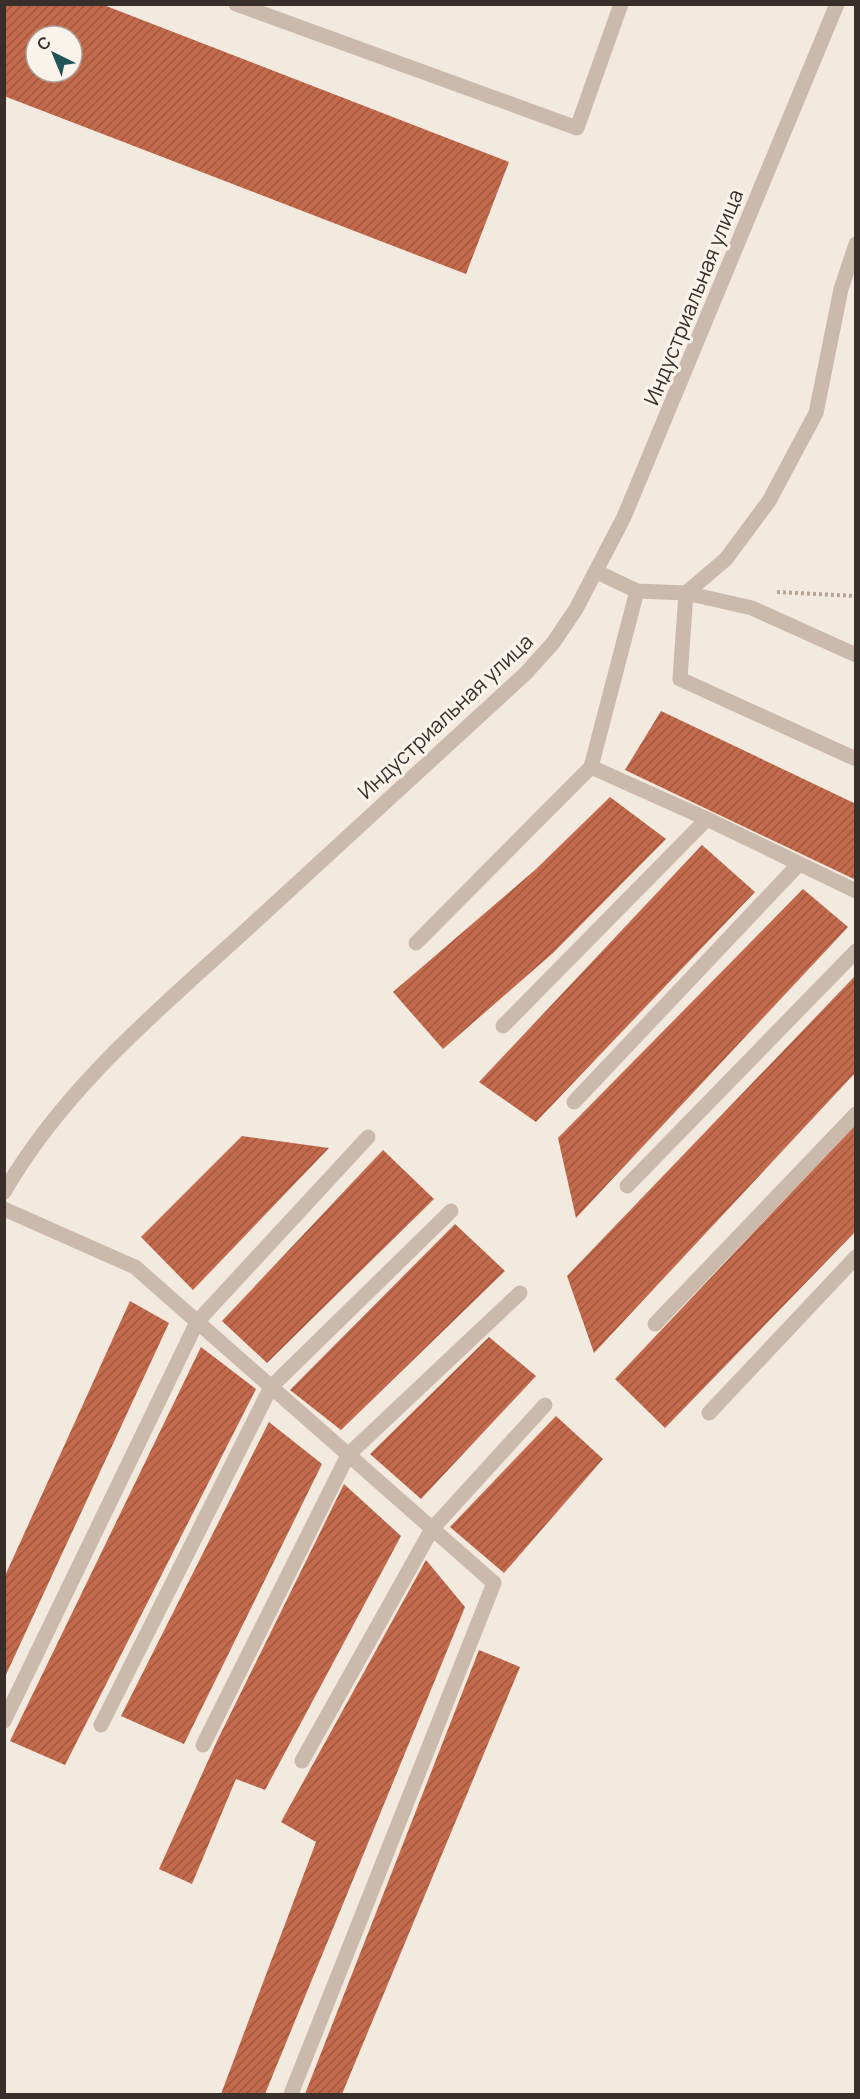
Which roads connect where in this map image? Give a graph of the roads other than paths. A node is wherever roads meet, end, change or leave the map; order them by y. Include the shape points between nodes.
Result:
1 (236, 4) edge
2 (621, 4) edge
3 (837, 4) edge
4 (855, 244) edge
5 (597, 572) junction
6 (638, 591) junction
7 (686, 593) junction
8 (855, 655) edge
9 (855, 759) edge
10 (591, 767) junction
11 (707, 819) junction
12 (799, 864) junction
13 (855, 891) edge
14 (416, 942) dead end
15 (855, 951) edge
16 (503, 1026) dead end
17 (574, 1102) dead end
18 (855, 1114) edge
19 (368, 1137) dead end
20 (627, 1186) dead end
21 (4, 1192) edge
22 (4, 1209) edge
23 (451, 1211) dead end
24 (855, 1257) edge
25 (520, 1293) dead end
26 (197, 1322) junction
27 (655, 1324) dead end
28 (271, 1387) junction
29 (545, 1406) dead end
30 (710, 1413) dead end
31 (348, 1455) junction
32 (432, 1529) junction
33 (4, 1721) edge
34 (101, 1725) dead end
35 (203, 1745) dead end
36 (302, 1761) dead end
37 (291, 2094) edge

1 - 2 street via 577,128
3 - 5 street, Индустриальная улица via 664,423
4 - 7 street via 841,289 816,413 770,501 726,559
5 - 6 street
5 - 21 street, Индустриальная улица via 553,643 526,673 112,1052 41,1137
6 - 7 street
6 - 10 street
7 - 8 street via 752,608
7 - 9 street via 680,679
10 - 11 street
10 - 14 street
11 - 12 street
11 - 16 street
12 - 13 street
12 - 17 street
15 - 20 street
18 - 27 street
19 - 26 street
22 - 26 street via 135,1267
23 - 28 street
24 - 30 street
25 - 31 street
26 - 28 street
26 - 33 street
28 - 31 street
28 - 34 street
29 - 32 street
31 - 32 street
31 - 35 street
32 - 36 street
32 - 37 street via 494,1583

